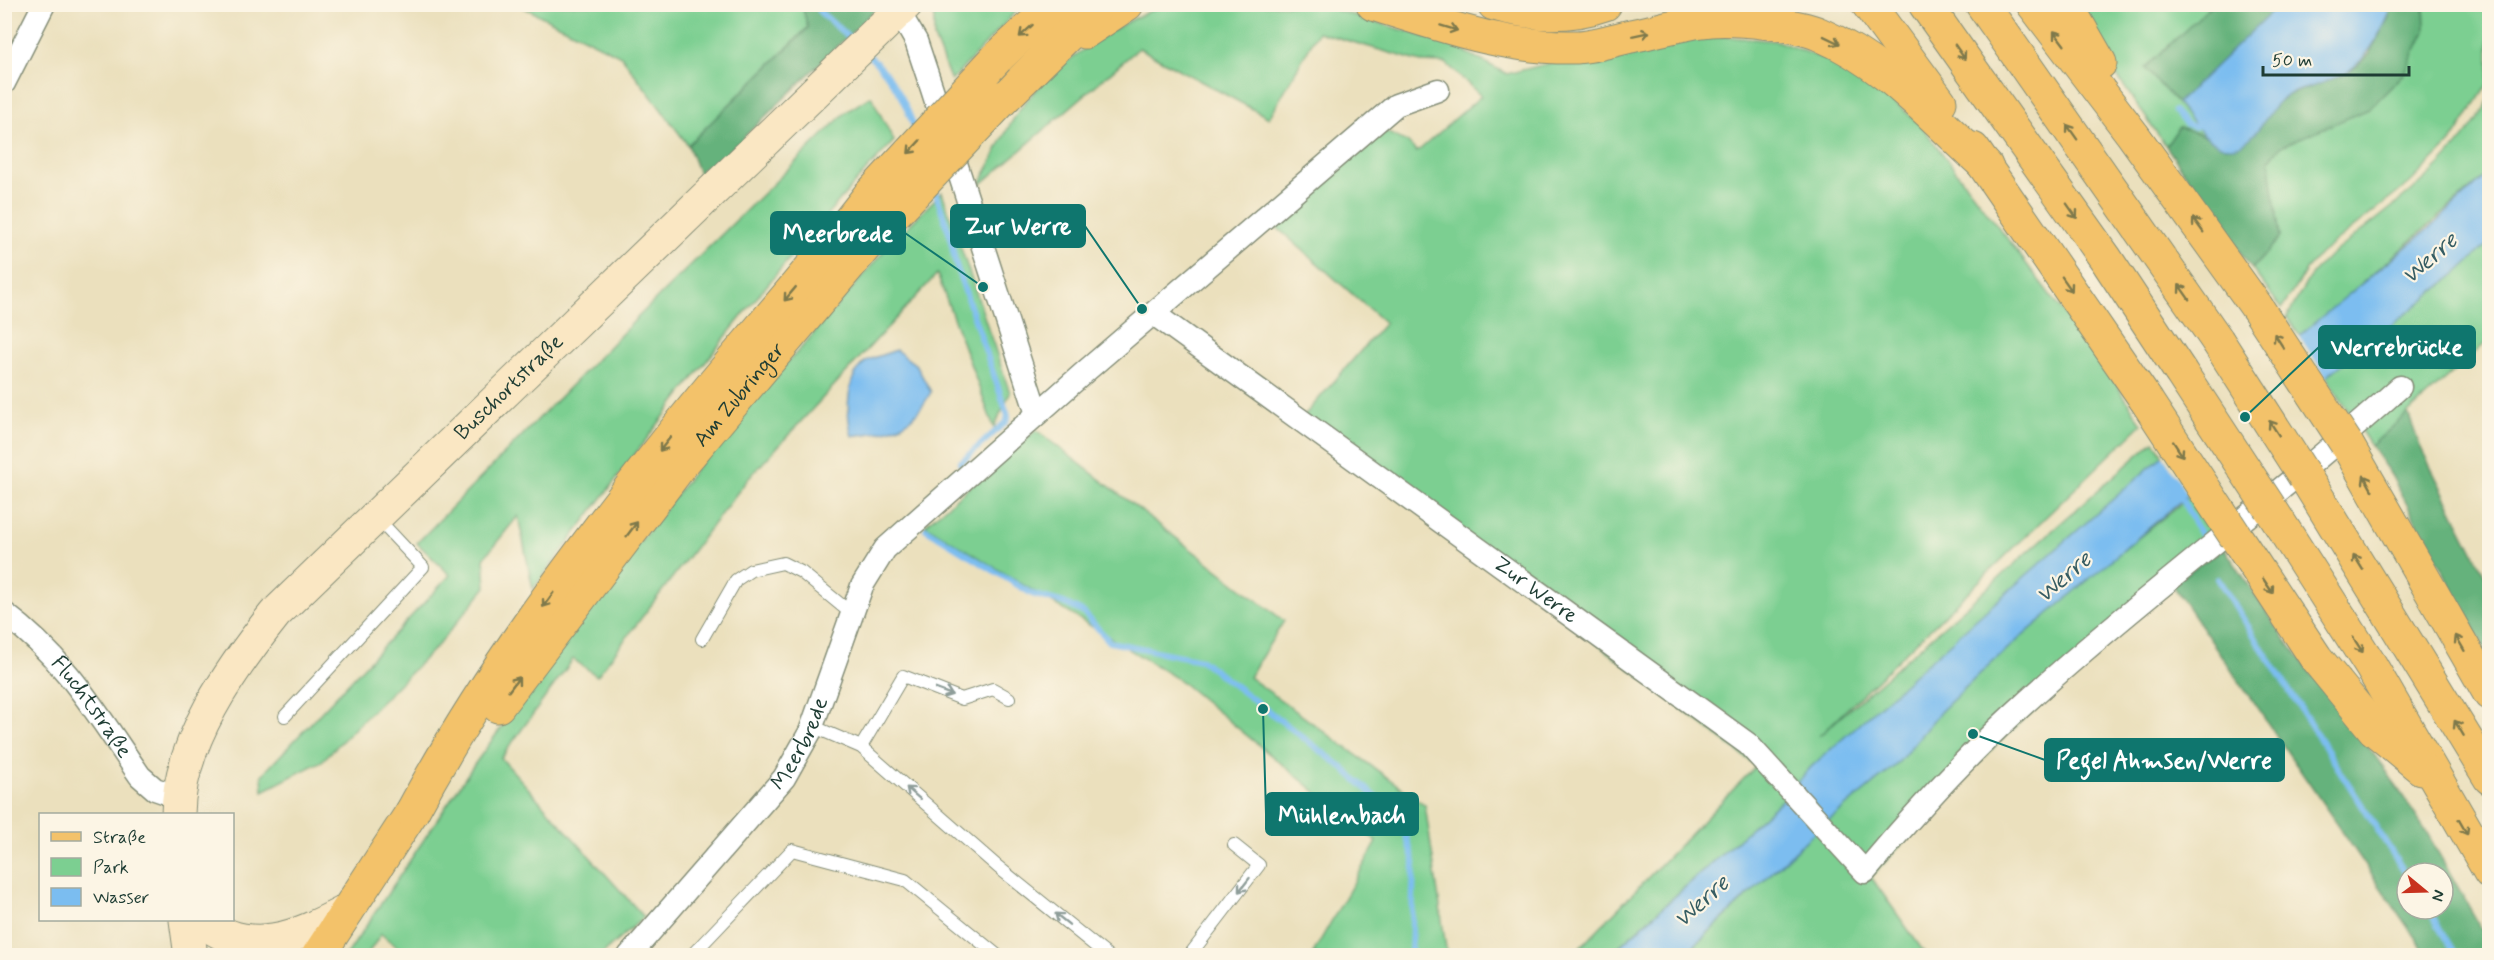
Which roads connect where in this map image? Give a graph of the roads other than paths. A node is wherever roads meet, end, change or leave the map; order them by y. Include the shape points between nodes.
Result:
1 (44, 4) edge
2 (1055, 4) edge
3 (1099, 4) edge
4 (1127, 4) edge
5 (1373, 4) edge
6 (1494, 4) edge
7 (1605, 4) edge
8 (1868, 4) edge
9 (1925, 4) edge
10 (1982, 4) edge
11 (2033, 4) edge
12 (2066, 4) edge
13 (902, 8) edge
14 (1030, 73) junction
15 (4, 83) edge
16 (1438, 90) dead end
17 (2133, 135) junction
18 (1986, 166) junction
19 (1154, 315) junction
20 (2400, 387) dead end
21 (1037, 414) junction
22 (375, 516) junction
23 (4, 613) edge
24 (852, 614) junction
25 (702, 639) dead end
26 (2490, 694) edge
27 (1009, 698) dead end
28 (285, 716) dead end
29 (812, 726) junction
30 (861, 747) junction
31 (2490, 778) edge
32 (2436, 781) junction
33 (178, 806) edge
34 (412, 812) junction
35 (1234, 845) dead end
36 (2490, 872) edge
37 (347, 911) junction
38 (186, 921) edge
39 (203, 921) edge
40 (191, 956) edge
41 (318, 956) edge
42 (629, 956) edge
43 (691, 956) edge
44 (998, 956) edge
45 (1108, 956) edge
46 (1189, 956) edge

1 - 15 street
2 -> 34 main road, Am Zubringer, bridge via 997,58 869,196 664,444 460,725
3 - 14 main road, Am Zubringer
4 - 14 main road
5 -> 18 main road via 1524,46 1580,47 1712,20 1776,24 1817,33 1862,55 1903,86
6 - 7 main road via 1542,14 1570,14
8 - 18 main road
9 -> 32 main road, bridge via 2106,259 2270,507 2372,666
31 -> 10 main road, bridge via 2306,477 2217,340
17 -> 11 main road
12 - 17 main road via 2123,105
13 - 21 street via 932,88
13 - 22 main road, Buschortstraße
34 -> 14 main road, Am Zubringer, bridge via 460,756 684,461 878,231
16 - 19 street, Meerbrede via 1396,105
26 -> 17 main road, bridge via 2346,443 2256,306
18 -> 32 main road, bridge via 2316,658 2374,729
19 - 20 street, Zur Werre via 1748,744 1858,863 1917,811 2011,716 2184,566 2326,454
19 - 21 street, Meerbrede
21 - 24 street, Meerbrede via 885,549 862,586
22 - 28 lane via 423,567
22 - 33 main road, Buschortstraße via 275,614 224,681 193,746
23 - 33 street, Fluchtstraße via 30,632 64,667 140,776
24 - 25 lane via 801,572 783,563 751,570 736,580
24 - 29 street, Meerbrede
30 -> 27 lane via 903,676 962,699 993,689
29 - 30 lane
29 - 42 street, Meerbrede via 784,778
45 -> 30 lane via 998,867
32 -> 36 main road
34 - 37 main road, Am Zubringer
35 -> 46 lane via 1259,865
37 - 39 main road via 315,928 265,943 236,941
37 - 41 main road, Am Zubringer
38 - 40 main road
43 - 44 lane via 792,850 905,880

